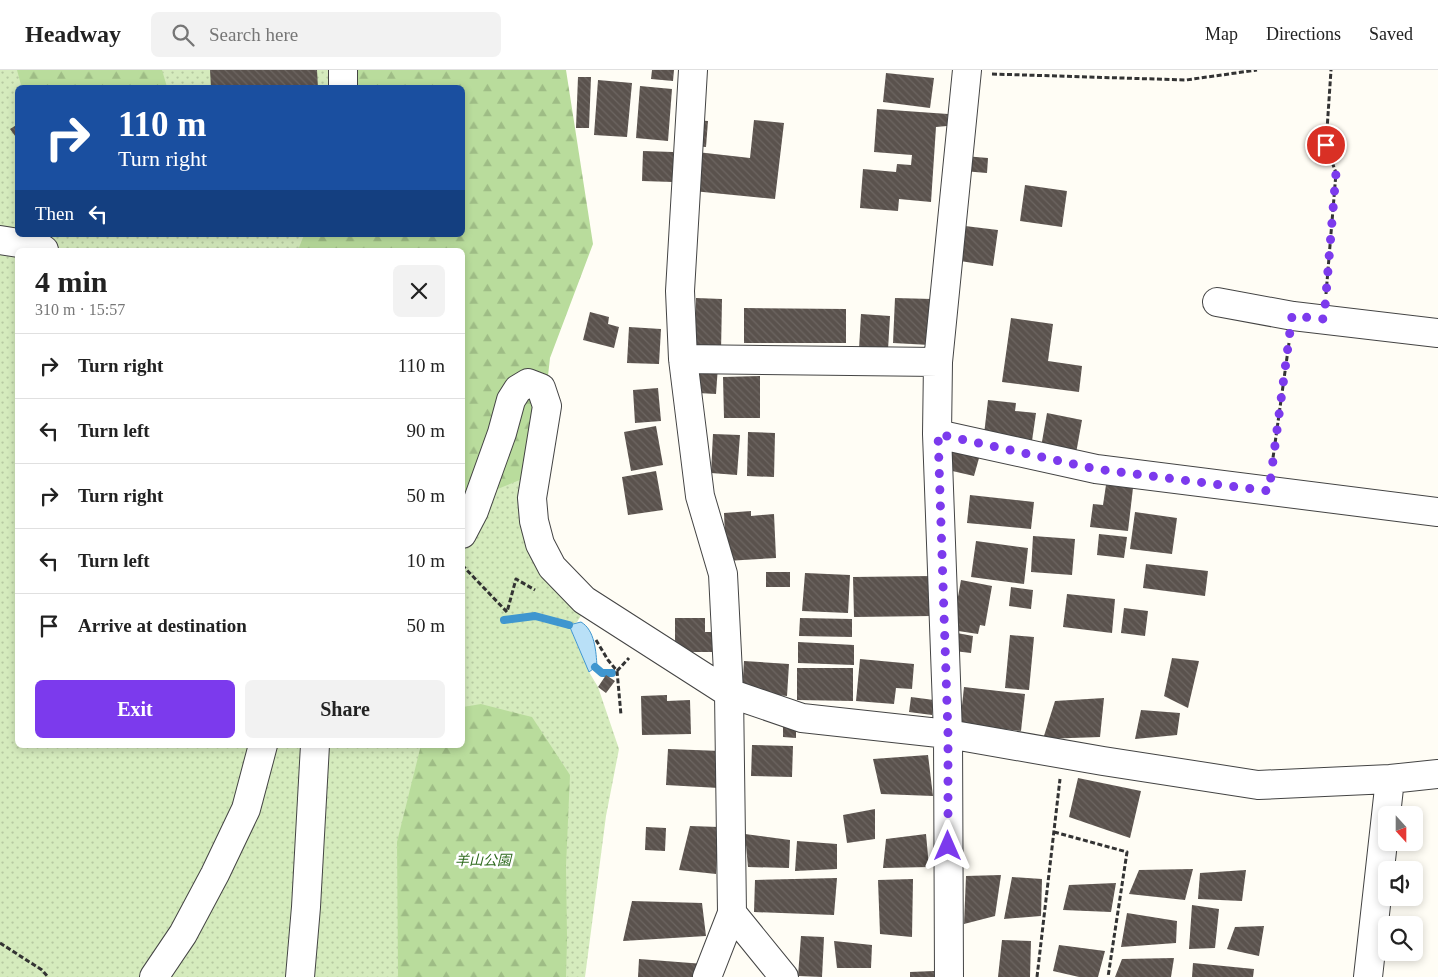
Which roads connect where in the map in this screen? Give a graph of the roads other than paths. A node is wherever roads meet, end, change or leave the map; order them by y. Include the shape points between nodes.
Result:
1 (343, 70) edge
2 (693, 70) edge
3 (960, 71) edge
4 (343, 85) edge
5 (0, 240) edge
6 (41, 248) edge
7 (1217, 302) dead end
8 (1438, 333) edge
9 (683, 359) junction
10 (938, 362) junction
11 (938, 434) junction
12 (1438, 512) edge
13 (465, 528) edge
14 (729, 693) junction
15 (948, 734) junction
16 (261, 748) edge
17 (314, 748) edge
18 (1438, 774) edge
19 (1390, 779) junction
20 (732, 913) junction
21 (154, 977) edge
22 (300, 977) edge
23 (707, 977) edge
24 (784, 977) edge
25 (949, 977) edge
26 (1368, 977) edge

1 - 4 street
2 - 9 street via 680,292
3 - 10 street
5 - 6 street
7 - 8 street via 1292,316
9 - 10 street
9 - 14 street via 700,496 723,574
10 - 11 street
11 - 12 street via 1096,469
11 - 15 street
13 - 14 street via 502,433 511,400 518,389 528,384 541,388 547,406 532,498 540,544 552,567 584,600
14 - 15 street via 802,718
14 - 20 street
15 - 19 street via 1258,784
15 - 25 street
16 - 21 street via 246,809 183,934
17 - 22 street
18 - 19 street
19 - 26 street
20 - 23 street
20 - 24 street

